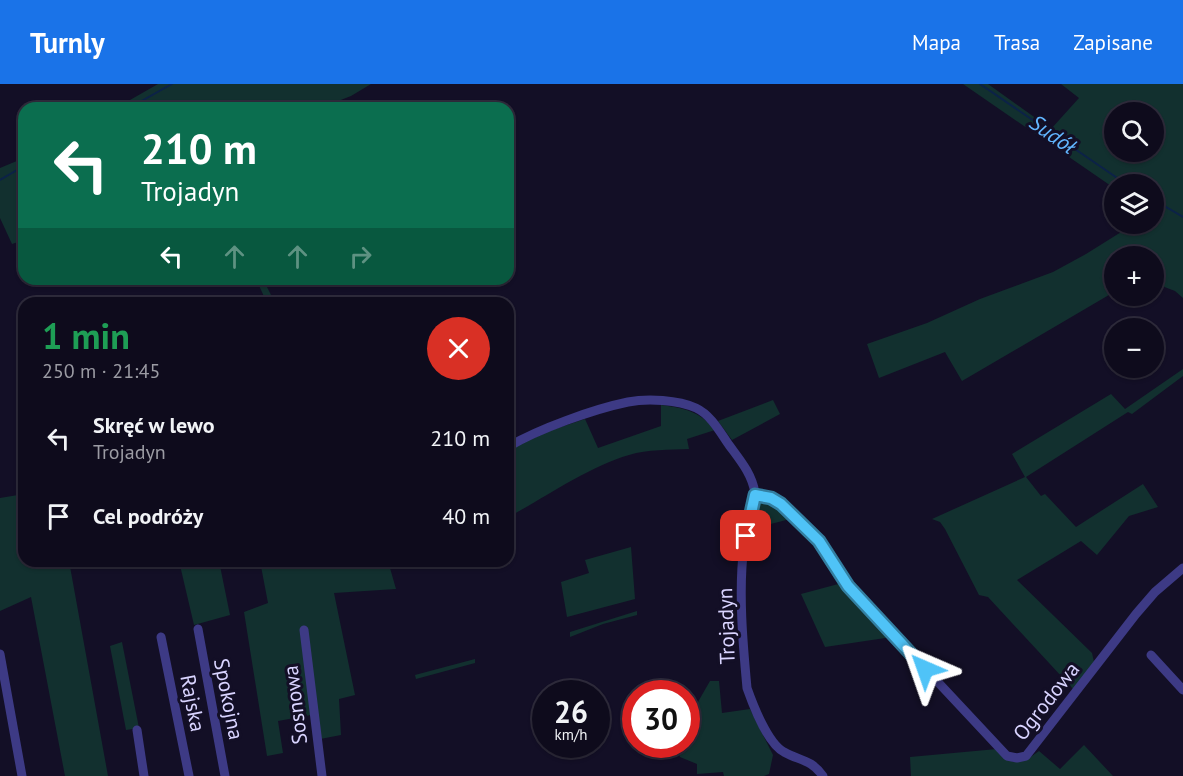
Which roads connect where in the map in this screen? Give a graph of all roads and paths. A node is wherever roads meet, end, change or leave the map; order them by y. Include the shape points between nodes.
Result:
1 (514, 443) edge
2 (755, 495) junction
3 (1183, 568) edge
4 (198, 629) dead end
5 (304, 630) dead end
6 (161, 638) dead end
7 (0, 654) edge
8 (1151, 655) dead end
9 (1183, 690) edge
10 (137, 730) dead end
11 (22, 776) edge
12 (144, 776) edge
13 (189, 776) edge
14 (225, 776) edge
15 (322, 776) edge
16 (823, 776) edge

1 - 2 street via 630,402 686,404 712,420 751,476
2 - 3 street, Ogrodowa via 781,504 819,541 848,586 1007,756 1017,758 1026,756 1136,614
2 - 16 street, Trojadyn via 741,584 747,688 774,743 783,752 815,766
4 - 14 street, Spokojna
5 - 15 street, Sosnowa
6 - 13 street, Rajska
7 - 11 street
8 - 9 street
10 - 12 street

